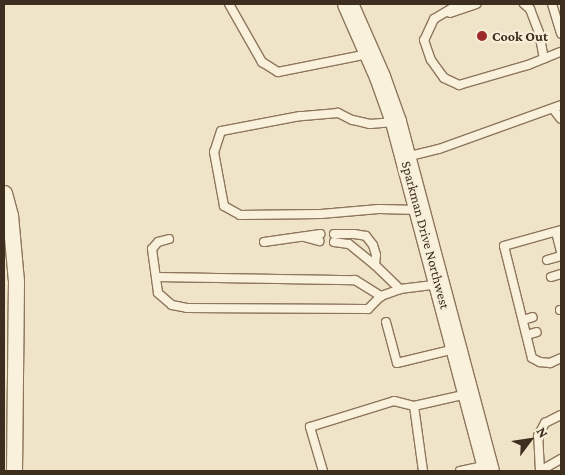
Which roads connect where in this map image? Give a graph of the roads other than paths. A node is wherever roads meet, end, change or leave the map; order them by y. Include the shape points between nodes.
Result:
1 (229, 4) edge
2 (348, 4) edge
3 (458, 4) edge
4 (476, 4) edge
5 (524, 4) edge
6 (552, 4) edge
7 (434, 19) junction
8 (561, 34) edge
9 (561, 52) edge
10 (370, 54) junction
11 (544, 59) junction
12 (558, 108) edge
13 (561, 118) edge
14 (396, 122) junction
15 (406, 157) junction
16 (4, 193) edge
17 (420, 210) junction
18 (8, 229) edge
19 (558, 231) edge
20 (319, 238) dead end
21 (169, 239) dead end
22 (264, 242) dead end
23 (561, 254) edge
24 (547, 260) dead end
25 (374, 265) junction
26 (520, 267) dead end
27 (510, 269) junction
28 (561, 274) edge
29 (156, 276) junction
30 (551, 277) dead end
31 (439, 284) junction
32 (524, 284) dead end
33 (514, 287) junction
34 (400, 290) junction
35 (381, 296) junction
36 (533, 317) dead end
37 (523, 320) junction
38 (386, 322) dead end
39 (537, 332) dead end
40 (527, 335) junction
41 (457, 349) junction
42 (561, 358) edge
43 (469, 394) junction
44 (414, 406) junction
45 (561, 415) edge
46 (561, 460) edge
47 (489, 468) edge
48 (14, 471) edge
49 (323, 471) edge
50 (424, 471) edge
51 (460, 471) edge
52 (540, 471) edge

1 - 10 lane via 262,62 278,72
2 - 10 main road, Sparkman Drive Northwest
3 - 7 lane
4 - 7 lane
5 - 11 lane via 530,9 539,33
6 - 8 lane
7 - 11 lane via 424,40 431,60 444,78 459,85
9 - 11 lane
10 - 14 main road, Sparkman Drive Northwest
12 - 13 lane
12 - 15 lane via 439,149
14 - 15 main road, Sparkman Drive Northwest
14 - 17 lane via 370,124 338,113 300,116 221,131 214,152 224,206 240,215
15 - 17 main road, Sparkman Drive Northwest
16 - 18 street
17 - 31 main road, Sparkman Drive Northwest
18 - 48 street via 16,281
19 - 23 lane
19 - 27 lane via 504,246
20 - 22 lane via 301,236
21 - 29 lane via 158,242 152,249
23 - 24 lane
25 - 25 lane via 376,255 366,236 354,234 334,238 349,244
25 - 34 lane
26 - 27 lane
27 - 33 lane
28 - 30 lane
29 - 35 lane via 355,280
29 - 35 lane via 158,293 172,305 187,308 368,309
31 - 34 lane
31 - 41 main road, Sparkman Drive Northwest
32 - 33 lane
33 - 37 lane
34 - 35 lane
36 - 37 lane
37 - 40 lane
38 - 41 lane via 397,363
39 - 40 lane
40 - 42 lane via 532,358 550,363
41 - 43 main road, Sparkman Drive Northwest
43 - 44 lane
43 - 47 main road, Sparkman Drive Northwest
44 - 49 lane via 394,401 310,427
44 - 50 lane
45 - 52 lane via 545,423 538,436
46 - 52 lane
47 - 51 lane

